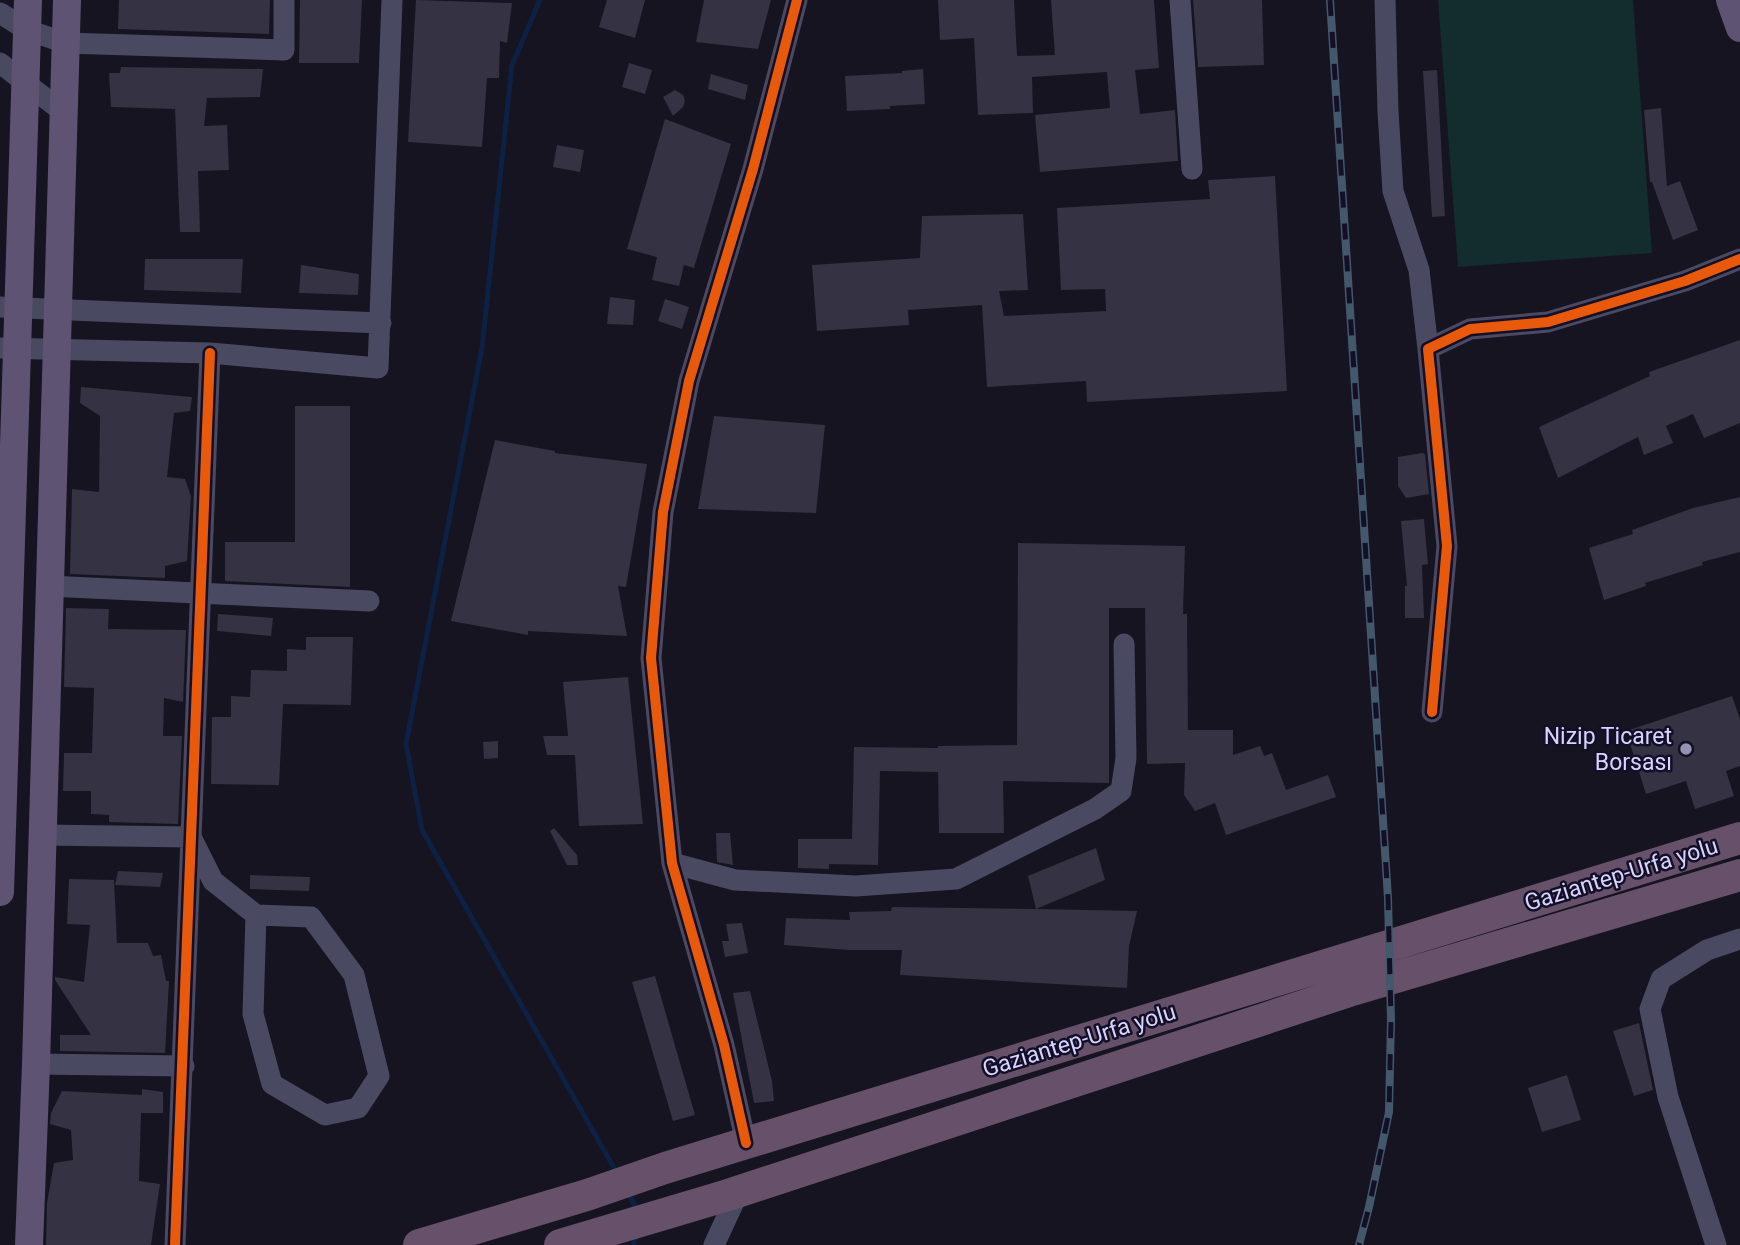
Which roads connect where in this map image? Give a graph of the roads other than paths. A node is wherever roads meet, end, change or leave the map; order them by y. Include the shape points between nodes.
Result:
1 (28, 0) edge
2 (66, 0) edge
3 (284, 0) edge
4 (392, 0) edge
5 (797, 0) edge
6 (1180, 0) edge
7 (1385, 0) edge
8 (1730, 0) edge
9 (0, 13) edge
10 (1740, 28) edge
11 (27, 30) junction
12 (66, 43) junction
13 (0, 63) edge
14 (25, 83) junction
15 (64, 112) junction
16 (1192, 169) dead end
17 (1740, 259) edge
18 (9, 307) edge
19 (57, 308) junction
20 (381, 323) junction
21 (9, 348) edge
22 (56, 349) junction
23 (1428, 349) junction
24 (210, 354) junction
25 (48, 586) junction
26 (200, 594) junction
27 (5, 598) edge
28 (369, 601) dead end
29 (1124, 644) dead end
30 (1432, 712) dead end
31 (42, 835) junction
32 (191, 836) junction
33 (1, 837) edge
34 (1740, 838) edge
35 (672, 863) junction
36 (1740, 875) edge
37 (0, 892) edge
38 (256, 915) junction
39 (1740, 939) edge
40 (36, 1064) junction
41 (184, 1066) junction
42 (746, 1143) junction
43 (739, 1191) junction
44 (29, 1245) edge
45 (175, 1245) edge
46 (419, 1245) edge
47 (561, 1245) edge
48 (714, 1245) edge
49 (1716, 1245) edge

1 - 11 main road
2 - 12 main road
3 - 12 street via 284,50
4 - 20 street
5 - 35 street via 753,169 689,381 663,512 651,658
6 - 16 street
7 - 23 street via 1393,191 1419,270
8 - 10 main road
9 - 11 street
11 - 12 street
11 - 14 main road
12 - 15 main road
13 - 14 street
14 - 15 street
14 - 18 main road
15 - 19 main road
17 - 23 street via 1685,281 1548,322 1470,329
18 - 19 street
18 - 21 main road
19 - 20 street
19 - 22 main road
20 - 24 street via 378,368
21 - 22 street
21 - 27 main road
22 - 24 street
22 - 25 main road
23 - 30 street via 1447,546
24 - 26 street
25 - 26 street
25 - 31 main road
26 - 28 street
26 - 32 street
27 - 33 main road
29 - 35 street via 1126,758 1121,792 956,879 856,886 735,880
31 - 32 street
31 - 40 main road
32 - 38 street via 213,881
32 - 41 street
33 - 37 main road
34 - 42 highway, Gaziantep-Urfa yolu
35 - 42 street via 724,1045
36 - 43 highway, Gaziantep-Urfa yolu via 1349,991
38 - 38 street via 311,917 354,975 379,1076 358,1108 325,1115 272,1084 253,1014
39 - 49 street via 1707,950 1661,979 1650,1009 1668,1097
40 - 41 street
40 - 44 main road
41 - 45 street
42 - 46 highway, Gaziantep-Urfa yolu
43 - 47 highway, Gaziantep-Urfa yolu
43 - 48 street

